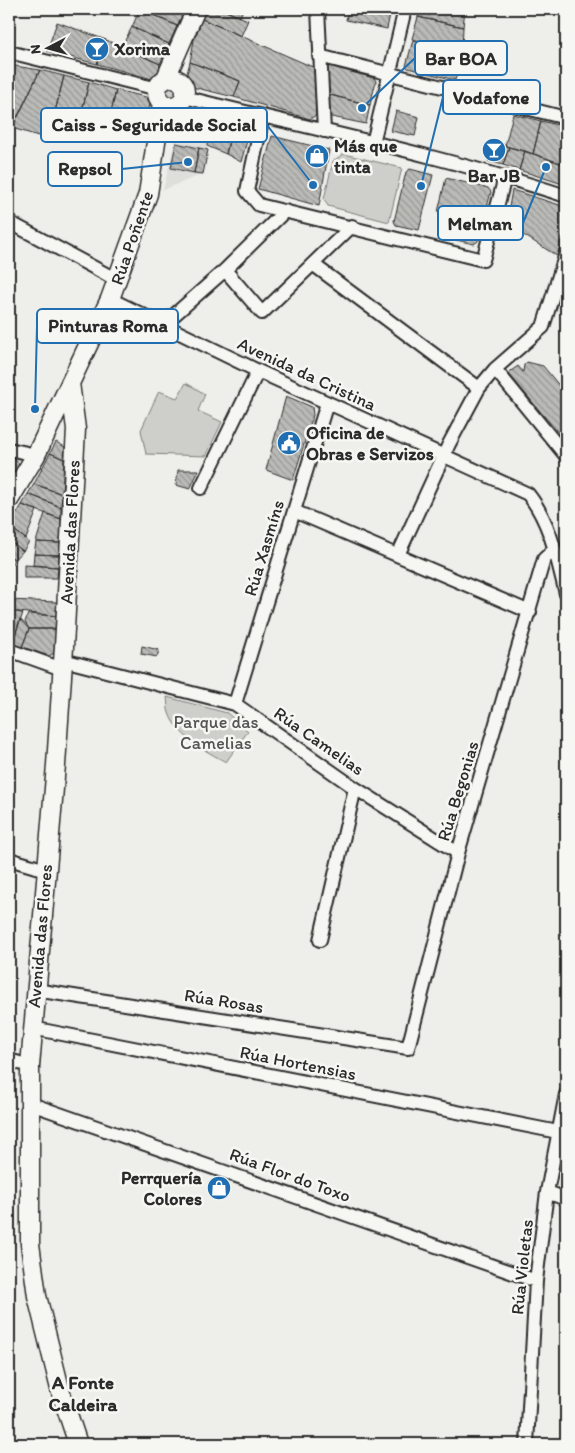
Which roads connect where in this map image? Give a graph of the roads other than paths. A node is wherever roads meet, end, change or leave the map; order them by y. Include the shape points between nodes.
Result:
1 (196, 9) edge
2 (318, 9) edge
3 (405, 9) edge
4 (9, 52) edge
5 (319, 56) junction
6 (390, 72) junction
7 (169, 95) junction
8 (263, 116) junction
9 (566, 118) edge
10 (324, 131) junction
11 (373, 143) junction
12 (505, 177) junction
13 (566, 196) edge
14 (286, 211) junction
15 (9, 222) edge
16 (352, 226) junction
17 (566, 253) edge
18 (314, 265) junction
19 (225, 270) junction
20 (118, 280) junction
21 (110, 299) junction
22 (164, 324) junction
23 (495, 369) junction
24 (258, 371) junction
25 (70, 383) junction
26 (479, 388) junction
27 (327, 403) junction
28 (54, 416) junction
29 (75, 422) junction
30 (9, 449) edge
31 (36, 455) junction
32 (444, 456) junction
33 (566, 456) edge
34 (201, 488) dead end
35 (9, 500) edge
36 (294, 511) junction
37 (554, 550) junction
38 (398, 555) junction
39 (566, 594) edge
40 (530, 612) junction
41 (9, 650) edge
42 (62, 664) junction
43 (234, 704) junction
44 (355, 788) junction
45 (458, 853) junction
46 (9, 858) edge
47 (46, 870) junction
48 (320, 940) dead end
49 (35, 990) junction
50 (32, 1028) junction
51 (408, 1048) joint
52 (9, 1060) edge
53 (30, 1066) junction
54 (566, 1094) edge
55 (31, 1104) junction
56 (561, 1128) edge
57 (547, 1192) junction
58 (566, 1199) edge
59 (536, 1281) junction
60 (78, 1444) edge
61 (527, 1444) edge

1 - 7 street, Rúa Poñente
2 - 5 street
3 - 6 street
4 - 7 street
5 - 6 street
5 - 10 street
6 - 9 street
6 - 11 street
7 - 8 street
7 - 20 street, Rúa Poñente via 158,162
8 - 10 street
8 - 14 street via 247,191 259,205
10 - 11 street
11 - 12 street
12 - 13 street
12 - 16 street via 483,260
14 - 16 street
14 - 19 street
15 - 20 street
16 - 18 street
17 - 23 street via 542,327
18 - 19 street via 262,313
18 - 26 street
19 - 22 street
20 - 21 street, Rúa Poñente
21 - 22 street, Avenida da Cristina
21 - 25 street, Rúa Poñente
22 - 24 street, Avenida da Cristina
23 - 26 street
23 - 33 street
24 - 27 street, Avenida da Cristina
24 - 34 street
25 - 28 street, Rúa Poñente
25 - 29 street, Avenida das Flores
26 - 32 street
27 - 32 street, Avenida da Cristina
27 - 36 street, Rúa Xasmíns
28 - 29 street via 66,416
28 - 31 street, Rúa Poñente
29 - 42 street, Avenida das Flores
30 - 31 street
31 - 35 street, Rúa Poñente
32 - 37 street, Avenida da Cristina via 528,494 540,508
32 - 38 street
36 - 38 street
36 - 43 street, Rúa Xasmíns
37 - 39 street, Avenida da Cristina
37 - 40 street, Rúa Begonias via 544,559
38 - 40 street
40 - 45 street, Rúa Begonias
41 - 42 street, Rúa Camelias
42 - 43 street, Rúa Camelias
42 - 47 street, Avenida das Flores
43 - 44 street, Rúa Camelias
44 - 45 street, Rúa Camelias
44 - 48 street
45 - 51 street, Rúa Begonias
46 - 47 street
47 - 49 street, Avenida das Flores
49 - 50 street, Avenida das Flores
49 - 51 street, Rúa Rosas
50 - 53 street, Avenida das Flores
50 - 56 street, Rúa Hortensias
52 - 53 street
53 - 55 street, Avenida das Flores
54 - 56 street, Rúa Violetas
55 - 59 street, Rúa Flor do Toxo
55 - 60 street, Avenida das Flores via 30,1244 33,1270 61,1392
56 - 57 street, Rúa Violetas
57 - 58 street
57 - 59 street, Rúa Violetas
59 - 61 street, Rúa Violetas

